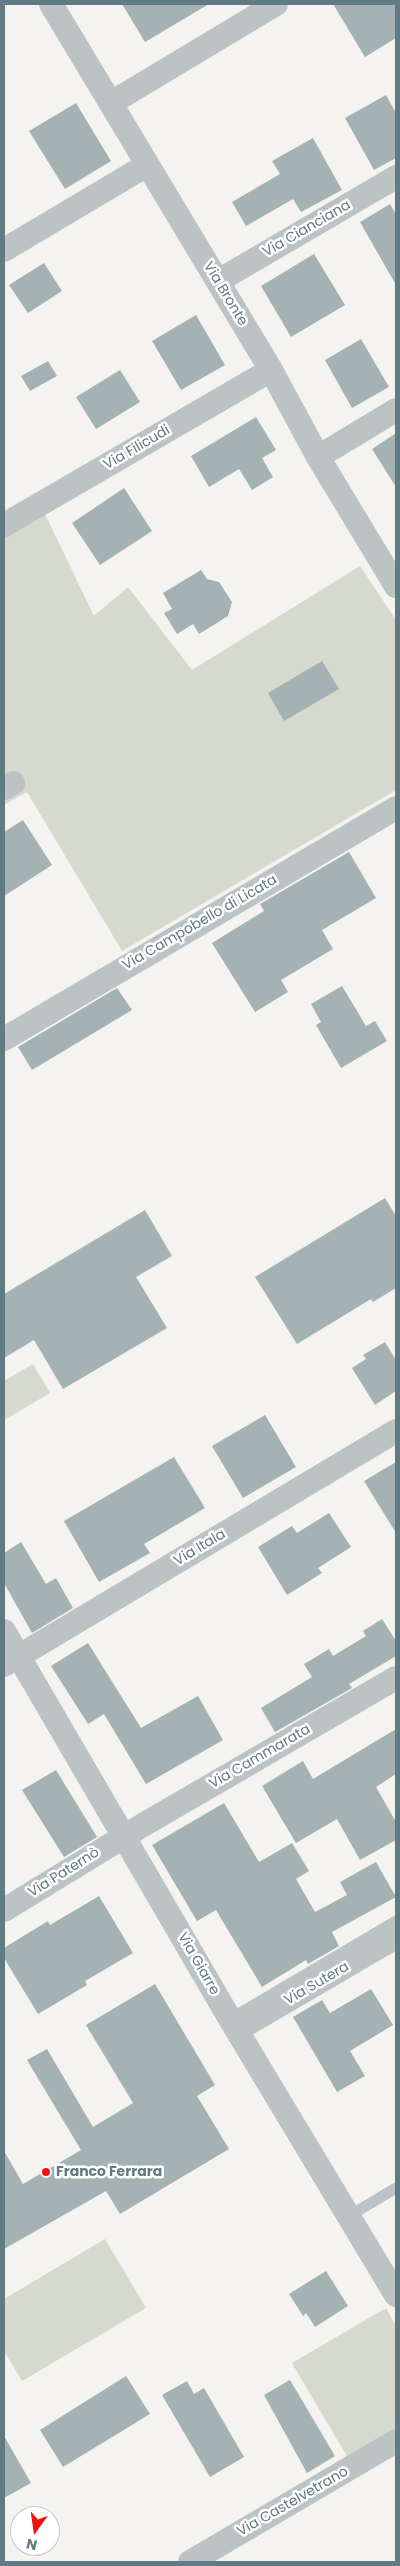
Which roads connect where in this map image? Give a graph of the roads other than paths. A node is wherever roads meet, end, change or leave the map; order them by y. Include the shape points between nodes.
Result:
1 (51, 4) edge
2 (276, 4) edge
3 (110, 103) junction
4 (147, 165) junction
5 (396, 177) edge
6 (4, 250) edge
7 (218, 281) junction
8 (271, 370) junction
9 (396, 410) edge
10 (318, 456) junction
11 (4, 525) edge
12 (396, 586) edge
13 (396, 808) edge
14 (4, 1039) edge
15 (396, 1432) edge
16 (4, 1630) edge
17 (11, 1661) edge
18 (396, 1678) edge
19 (123, 1836) junction
20 (4, 1910) edge
21 (396, 1921) edge
22 (396, 1937) edge
23 (234, 2025) junction
24 (396, 2188) edge
25 (349, 2216) junction
26 (396, 2295) edge
27 (396, 2441) edge
28 (190, 2562) edge

1 - 3 street, Via Bronte
2 - 3 street
3 - 4 street, Via Bronte
4 - 6 street
4 - 7 street, Via Bronte
5 - 7 street, Via Cianciana
7 - 8 street, Via Bronte
8 - 10 street, Via Bronte
8 - 11 street, Via Filicudi
9 - 10 street
10 - 12 street, Via Bronte
13 - 14 street, Via Campobello di Licata
15 - 17 street, Via Itala
16 - 17 street, Via Giarre
17 - 19 street, Via Giarre
18 - 19 street, Via Cammarata
19 - 20 street, Via Paternò
19 - 23 street, Via Giarre
21 - 23 lane
22 - 23 street, Via Sutera
23 - 25 street, Via Giarre
24 - 25 lane
25 - 26 street, Via Giarre
27 - 28 street, Via Castelvetrano

